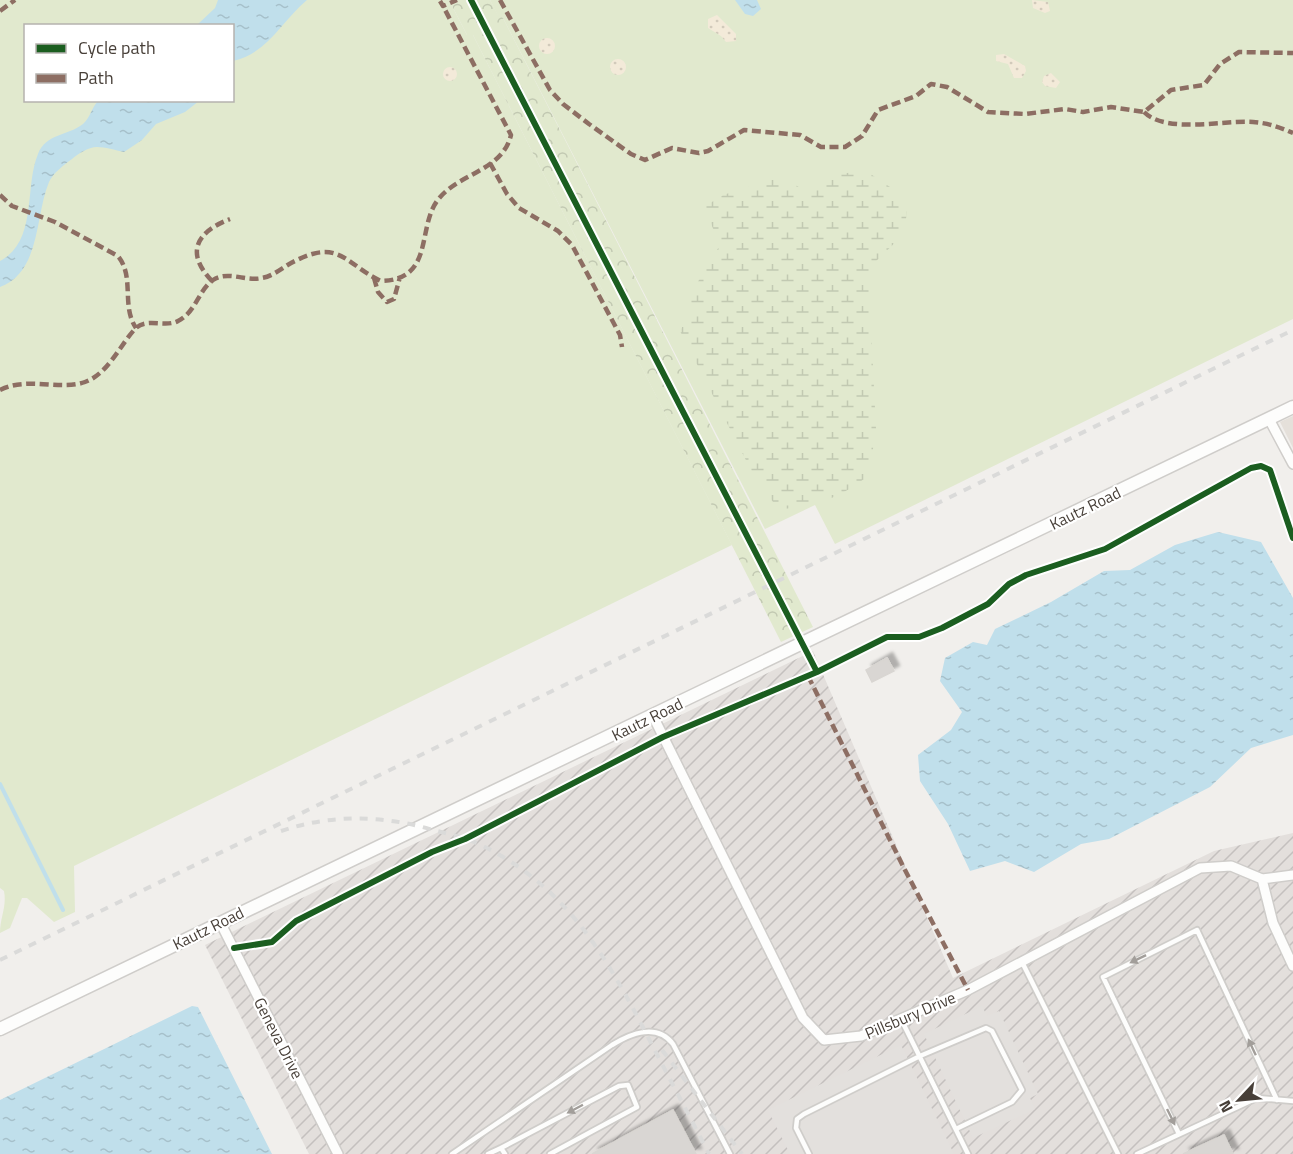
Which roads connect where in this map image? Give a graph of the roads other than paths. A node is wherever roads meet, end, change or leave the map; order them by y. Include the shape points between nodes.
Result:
1 (1293, 407) edge
2 (1269, 419) junction
3 (1293, 464) edge
4 (653, 716) junction
5 (1293, 875) edge
6 (1262, 879) junction
7 (220, 921) junction
8 (1022, 962) junction
9 (1293, 966) edge
10 (901, 1019) junction
11 (0, 1029) edge
12 (920, 1056) junction
13 (1277, 1100) junction
14 (1293, 1101) edge
15 (956, 1129) junction
16 (1179, 1134) junction
17 (501, 1148) junction
18 (338, 1154) edge
19 (452, 1154) edge
20 (488, 1154) edge
21 (505, 1154) edge
22 (550, 1154) edge
23 (730, 1154) edge
24 (809, 1154) edge
25 (968, 1154) edge
26 (1118, 1154) edge
27 (1137, 1154) edge

1 - 2 street, Kautz Road
2 - 3 street
2 - 4 street, Kautz Road
4 - 7 street, Kautz Road
4 - 10 street, Pillsbury Drive via 803,1018 824,1040 861,1036
5 - 6 street
6 - 8 street, Pillsbury Drive via 1231,866 1200,868
6 - 9 street via 1273,923
7 - 11 street, Kautz Road
7 - 18 street, Geneva Drive
8 - 10 street, Pillsbury Drive
8 - 26 lane
10 - 12 lane
12 - 15 lane
12 - 15 lane via 986,1028 992,1031 1022,1090 1012,1102
12 - 24 lane via 797,1119 796,1128
13 - 14 lane
13 - 16 lane via 1257,1098
13 -> 16 lane via 1197,930 1103,977
15 - 25 lane
16 - 27 lane
17 - 20 lane
17 - 21 lane
22 -> 17 lane via 637,1107 628,1085 619,1086
19 - 23 lane via 619,1040 649,1032 668,1037 673,1044

